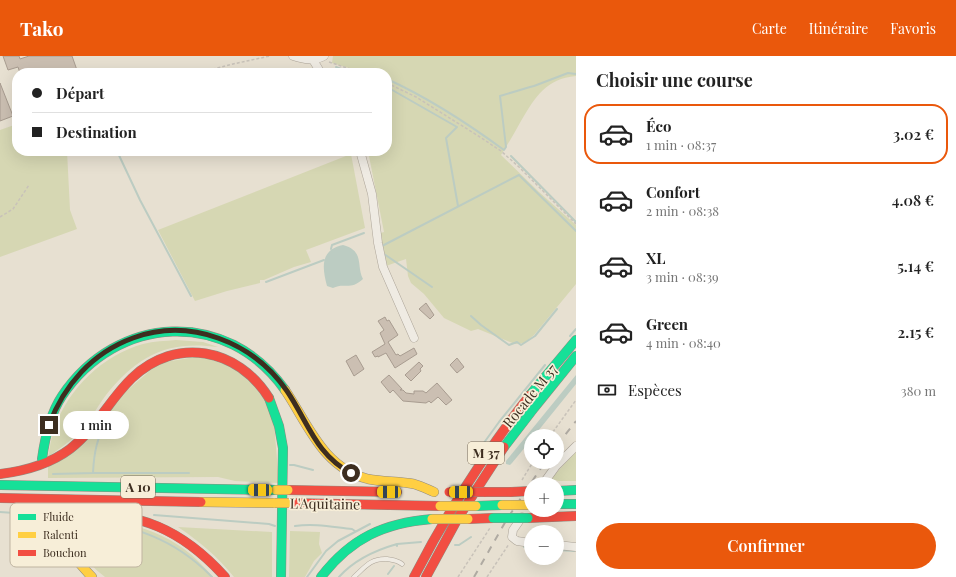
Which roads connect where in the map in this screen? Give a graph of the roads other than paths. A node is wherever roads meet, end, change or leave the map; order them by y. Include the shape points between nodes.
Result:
1 (293, 56) edge
2 (319, 58) edge
3 (320, 68) edge
4 (361, 156) edge
5 (414, 338) dead end
6 (576, 340) edge
7 (576, 356) edge
8 (576, 446) edge
9 (42, 459) dead end
10 (0, 474) edge
11 (548, 477) edge
12 (0, 485) edge
13 (576, 490) edge
14 (524, 491) edge
15 (564, 491) edge
16 (434, 492) junction
17 (0, 498) edge
18 (19, 499) junction
19 (24, 503) edge
20 (524, 504) edge
21 (564, 504) edge
22 (576, 504) edge
23 (524, 514) edge
24 (576, 516) edge
25 (142, 520) edge
26 (524, 542) edge
27 (564, 546) edge
28 (576, 547) edge
29 (402, 564) dead end
30 (81, 567) edge
31 (92, 577) edge
32 (225, 577) edge
33 (281, 577) edge
34 (321, 577) edge
35 (354, 577) edge
36 (414, 577) edge
37 (426, 577) edge

1 - 2 street via 305,59
2 - 3 street
4 - 5 street via 372,194 383,267
6 - 36 highway, Rocade M 37 / M 37 via 522,404 485,455 444,519
7 - 37 highway, Rocade M 37 / M 37 via 522,422 483,477
8 - 11 street
9 - 16 highway via 55,410 70,384 90,363 113,347 138,336 163,331 183,331 217,337 256,358 283,387 326,455 343,469 367,479 412,484
10 - 33 highway via 36,467 73,447 90,431 128,382 153,363 168,356 188,353 225,358 248,372 263,388 280,426
12 - 16 highway, L'Aquitaine / A 10, bridge
13 - 15 highway
14 - 16 highway, L'Aquitaine / A 10, bridge
17 - 18 highway, L'Aquitaine / A 10
18 - 19 highway
18 - 20 highway, L'Aquitaine / A 10, bridge via 440,506
21 - 22 highway
23 - 26 street via 513,530 512,537
24 - 34 highway, bridge via 432,519 396,523 367,534 345,549
25 - 32 highway via 190,544
27 - 28 street
29 - 35 lane via 394,560 374,560
30 - 31 highway

